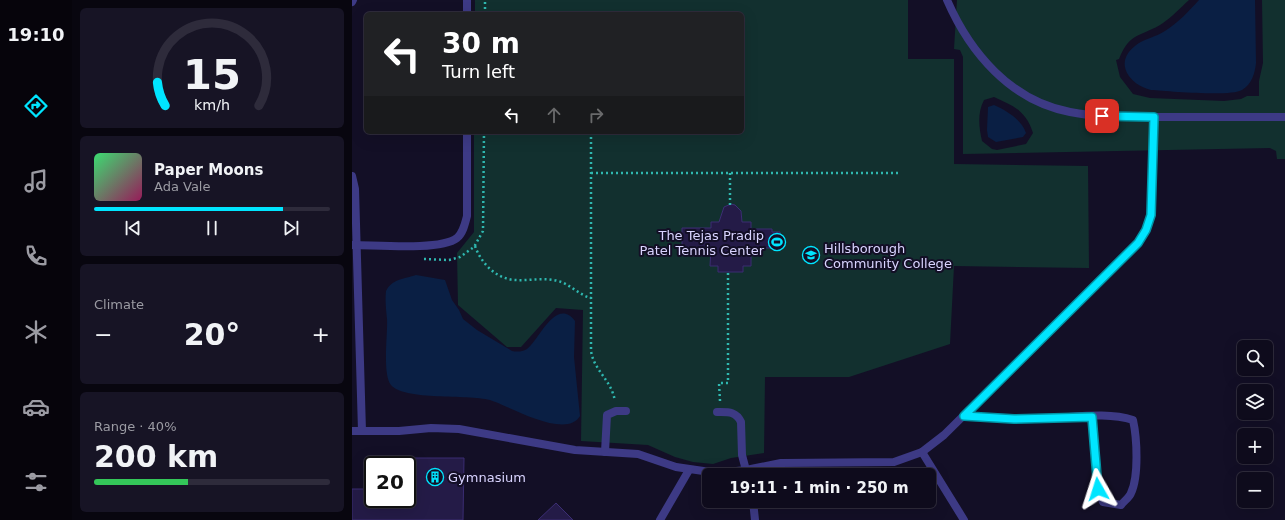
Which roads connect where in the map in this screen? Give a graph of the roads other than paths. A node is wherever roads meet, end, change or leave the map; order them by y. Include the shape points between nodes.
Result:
1 (467, 0) edge
2 (947, 0) edge
3 (467, 12) edge
4 (1154, 117) junction
5 (1285, 117) edge
6 (467, 134) edge
7 (352, 176) edge
8 (354, 245) edge
9 (626, 411) dead end
10 (718, 412) road end
11 (964, 416) junction
12 (1092, 417) junction
13 (352, 431) edge
14 (362, 431) junction
15 (605, 452) junction
16 (922, 452) junction
17 (746, 468) edge
18 (764, 468) edge
19 (689, 470) junction
20 (702, 471) edge
21 (754, 508) edge
22 (660, 520) edge
23 (755, 520) edge
24 (964, 520) edge

1 - 3 lane
2 - 4 lane via 970,42 995,73 1011,87 1042,103 1071,113
4 - 5 lane
4 - 11 lane via 1151,215 1138,243
6 - 8 lane via 467,216 464,228 457,238 437,245
7 - 8 lane via 355,189
8 - 14 lane
9 - 15 lane via 616,411 607,415
10 - 17 lane via 733,412 741,422 742,455
11 - 12 lane via 1014,419
11 - 16 lane
12 - 12 lane via 1121,416 1133,420 1136,435 1136,467 1131,494 1120,505 1104,502 1098,489
13 - 14 lane
14 - 15 lane via 459,429 574,450
15 - 19 lane via 638,454
16 - 18 lane via 894,462 781,463
16 - 24 lane
19 - 20 lane
19 - 22 lane
21 - 23 lane

